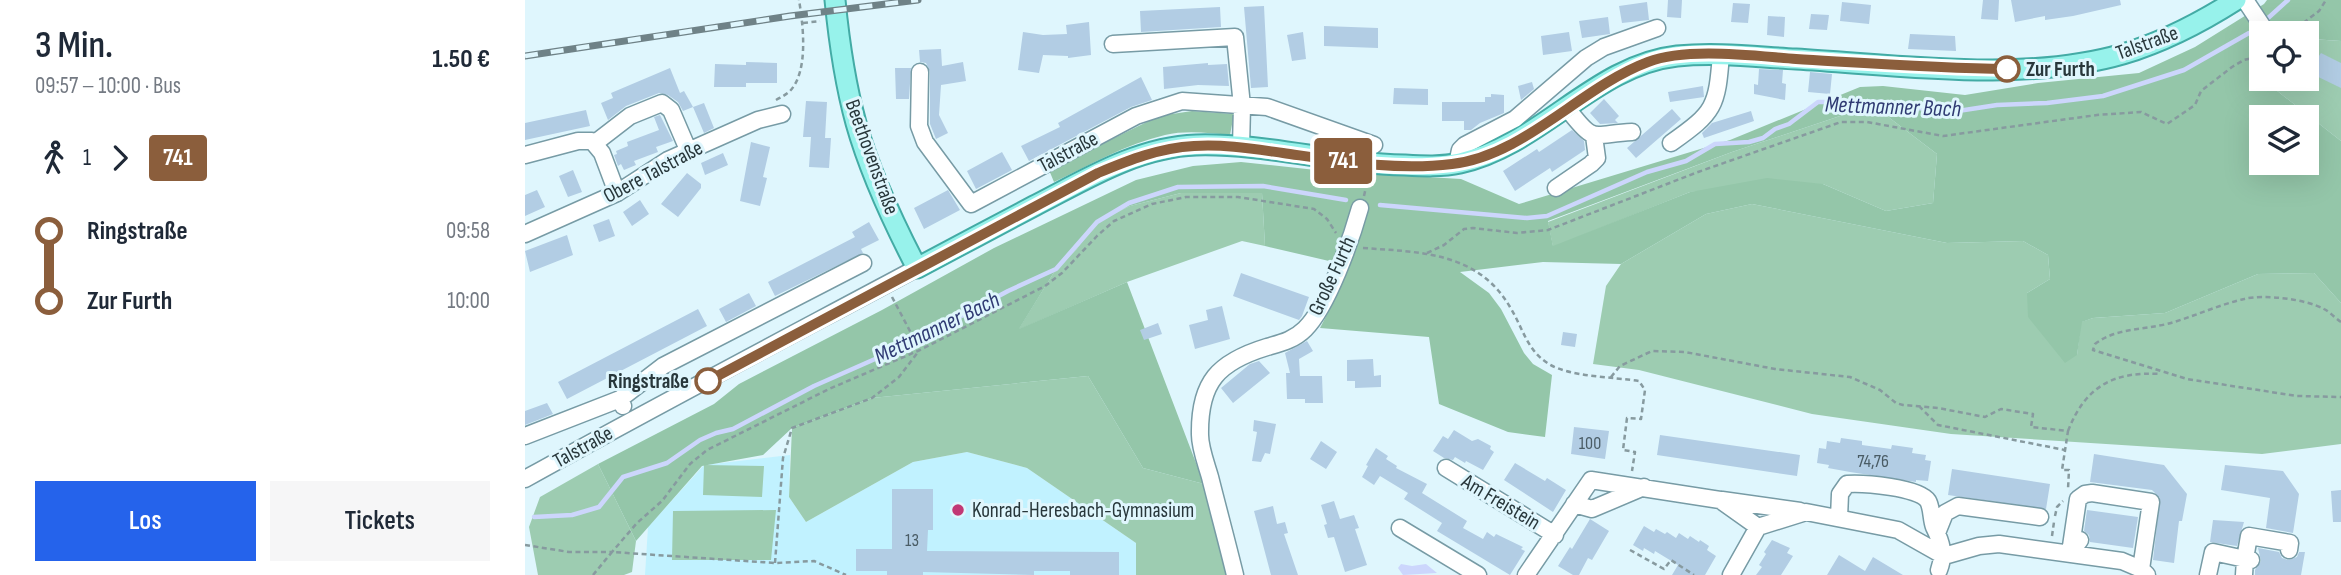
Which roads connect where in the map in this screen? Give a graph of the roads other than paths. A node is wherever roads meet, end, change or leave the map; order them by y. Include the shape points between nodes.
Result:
1 (835, 0) edge
2 (2236, 0) edge
3 (2245, 0) edge
4 (2259, 21) edge
5 (1657, 27) dead end
6 (1113, 44) dead end
7 (1721, 54) junction
8 (920, 72) dead end
9 (1242, 106) junction
10 (1567, 108) junction
11 (782, 114) dead end
12 (1632, 132) dead end
13 (1594, 136) junction
14 (595, 143) junction
15 (1671, 143) dead end
16 (1241, 147) junction
17 (689, 152) junction
18 (525, 155) edge
19 (1373, 155) junction
20 (1457, 164) junction
21 (1556, 188) dead end
22 (617, 193) junction
23 (1360, 208) road end
24 (525, 234) edge
25 (863, 263) dead end
26 (917, 268) junction
27 (620, 399) junction
28 (631, 420) junction
29 (525, 436) edge
30 (1446, 468) dead end
31 (528, 478) edge
32 (1637, 486) junction
33 (1720, 500) junction
34 (1574, 504) junction
35 (1806, 512) junction
36 (2040, 517) dead end
37 (1839, 518) junction
38 (1758, 527) junction
39 (1400, 528) dead end
40 (1937, 533) junction
41 (1555, 535) junction
42 (2075, 547) junction
43 (2289, 550) dead end
44 (2247, 565) edge
45 (1940, 569) edge
46 (2144, 572) edge
47 (1472, 574) edge
48 (1235, 575) edge
49 (1526, 575) edge
50 (1731, 575) edge
51 (2208, 575) edge

1 - 26 main road, Beethovenstraße via 856,125
2 - 7 main road, Talstraße via 2151,45 2066,65 1945,68
3 - 4 street
5 - 20 street via 1586,58 1515,119 1465,145
6 - 9 street via 1235,37
7 - 10 main road, Talstraße via 1650,61
7 - 15 street via 1716,100 1707,115
8 - 9 street, Talstraße via 919,126 925,142 971,204 1163,106 1182,101
9 - 16 street
9 - 19 street, Talstraße via 1267,107
10 - 13 street
10 - 20 main road, Talstraße via 1504,147
11 - 17 street, Obere Talstraße via 758,120
12 - 13 street
13 - 21 street via 1597,158
14 - 17 street via 631,116 662,103 671,110
14 - 18 street via 581,140
14 - 22 street
16 - 19 main road, Talstraße
16 - 26 main road, Talstraße via 1195,145 1139,156
17 - 22 street, Obere Talstraße
19 - 20 main road, Talstraße via 1436,166
22 - 24 street, Obere Talstraße
23 - 48 street, Große Furth via 1327,294 1308,327 1289,340 1226,364 1204,397 1200,438
25 - 27 street, Talstraße via 663,366
26 - 28 street, Talstraße
27 - 28 street, Talstraße
27 - 29 street, Talstraße
28 - 31 street, Talstraße
30 - 41 street, Am Freistein
32 - 33 street, Am Freistein
32 - 34 street, Am Freistein via 1592,509
32 - 34 street, Am Freistein via 1591,480
33 - 35 street, Am Freistein
33 - 38 street, Am Freistein
34 - 41 street, Am Freistein
35 - 37 street, Am Freistein
35 - 38 street, Am Freistein
36 - 40 street via 1958,506 1945,513
37 - 40 street via 1840,494 1847,484 1911,491 1929,502
37 - 45 street, Am Freistein via 1898,530
38 - 50 street
39 - 47 street
40 - 45 street
41 - 49 street, Am Freistein
42 - 45 street via 1979,546
42 - 46 street
42 - 46 street via 2078,499 2085,494 2151,502
43 - 44 street via 2290,542 2249,536
44 - 51 street via 2213,552

